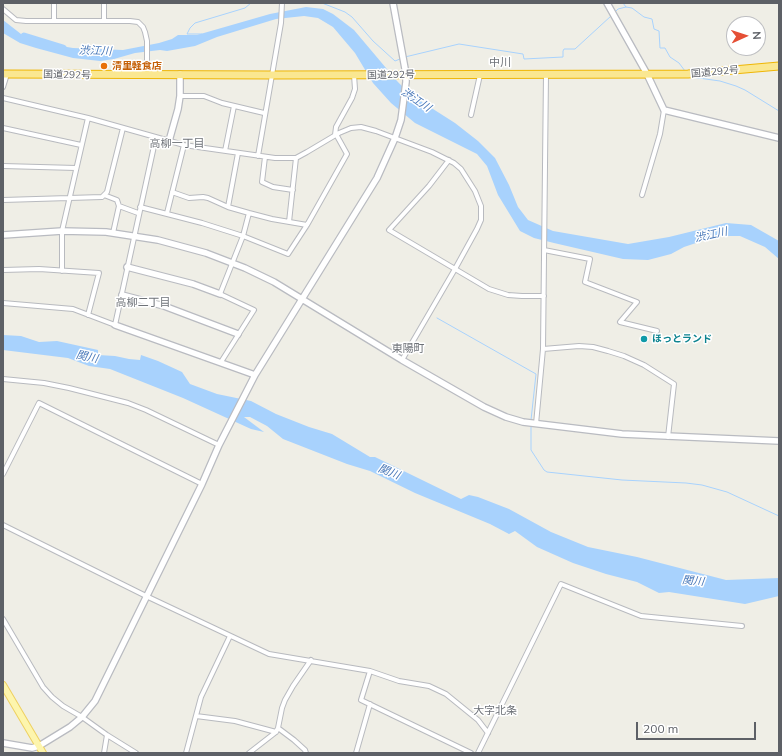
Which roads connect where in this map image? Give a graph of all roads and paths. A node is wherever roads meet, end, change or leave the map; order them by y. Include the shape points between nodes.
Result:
1 (54, 3) edge
2 (104, 3) edge
3 (282, 3) edge
4 (393, 3) edge
5 (607, 3) edge
6 (3, 9) edge
7 (104, 20) junction
8 (54, 21) junction
9 (779, 66) edge
10 (5, 74) edge
11 (148, 74) junction
12 (180, 74) junction
13 (406, 74) junction
14 (546, 74) junction
15 (647, 74) junction
16 (358, 75) junction
17 (480, 75) junction
18 (272, 76) junction
19 (3, 86) edge
20 (180, 96) junction
21 (3, 98) edge
22 (234, 106) junction
23 (664, 110) junction
24 (264, 112) junction
25 (471, 115) dead end
26 (88, 118) junction
27 (3, 128) edge
28 (123, 128) junction
29 (335, 135) junction
30 (156, 137) junction
31 (395, 138) junction
32 (779, 138) edge
33 (169, 141) junction
34 (81, 145) junction
35 (184, 145) junction
36 (225, 151) junction
37 (238, 153) junction
38 (258, 156) junction
39 (265, 157) junction
40 (296, 158) junction
41 (449, 160) junction
42 (3, 166) edge
43 (76, 168) junction
44 (294, 190) junction
45 (172, 192) junction
46 (104, 195) junction
47 (642, 195) dead end
48 (69, 198) junction
49 (3, 200) edge
50 (119, 206) junction
51 (228, 206) junction
52 (140, 207) junction
53 (167, 213) junction
54 (249, 213) junction
55 (138, 214) junction
56 (289, 222) junction
57 (307, 226) junction
58 (62, 231) junction
59 (113, 233) junction
60 (3, 236) edge
61 (134, 236) junction
62 (243, 236) junction
63 (544, 250) junction
64 (232, 263) junction
65 (128, 268) junction
66 (455, 269) junction
67 (3, 270) edge
68 (62, 271) junction
69 (220, 294) junction
70 (122, 295) junction
71 (544, 296) junction
72 (301, 299) junction
73 (3, 303) edge
74 (88, 315) junction
75 (115, 325) junction
76 (657, 332) dead end
77 (238, 334) junction
78 (543, 349) junction
79 (402, 360) junction
80 (221, 362) junction
81 (255, 376) junction
82 (3, 379) edge
83 (536, 424) junction
84 (668, 437) junction
85 (779, 441) edge
86 (219, 445) junction
87 (3, 474) edge
88 (202, 484) junction
89 (3, 524) edge
90 (146, 596) junction
91 (3, 619) edge
92 (742, 626) dead end
93 (230, 636) junction
94 (311, 660) junction
95 (370, 671) junction
96 (3, 685) edge
97 (370, 704) junction
98 (196, 716) junction
99 (82, 717) junction
100 (277, 730) junction
101 (488, 733) junction
102 (107, 735) junction
103 (3, 743) edge
104 (39, 746) junction
105 (42, 753) edge
106 (104, 753) edge
107 (136, 753) edge
108 (186, 753) edge
109 (249, 753) edge
110 (306, 753) edge
111 (356, 753) edge
112 (471, 753) edge
113 (478, 753) edge

1 - 8 street
2 - 7 street
3 - 18 street
4 - 13 street
5 - 15 street
6 - 8 street via 16,20
7 - 8 street
7 - 11 street via 130,20 138,22 143,27 147,40
9 - 15 highway, 国道292号 via 688,74
10 - 11 highway, 国道292号
10 - 19 street
11 - 12 highway, 国道292号
12 - 18 highway, 国道292号
12 - 20 street
13 - 16 highway, 国道292号
13 - 17 highway, 国道292号
13 - 31 street via 401,120
14 - 15 highway, 国道292号
14 - 17 highway, 国道292号
14 - 63 street
15 - 23 street
16 - 18 highway, 国道292号
16 - 29 street via 352,98 336,127
17 - 25 street
18 - 24 street
20 - 22 street via 204,96
20 - 33 street
21 - 26 street
22 - 24 street
22 - 36 street
23 - 32 street
23 - 47 street via 660,134
24 - 38 street
26 - 28 street
26 - 34 street
27 - 34 street
28 - 30 street
28 - 46 street via 107,192
29 - 31 street via 361,127
29 - 40 street
29 - 57 street via 347,154
30 - 33 street
30 - 52 street
31 - 41 street
31 - 72 street via 377,178
33 - 35 street
34 - 43 street
35 - 36 street
35 - 45 street
36 - 37 street
37 - 38 street
37 - 51 street
38 - 39 street
39 - 40 street
39 - 44 street via 262,182 273,187
40 - 44 street
41 - 66 street via 461,168 481,206 477,229
41 - 66 street via 389,230
42 - 43 street
43 - 48 street
44 - 56 street
45 - 51 street via 190,198 208,198
45 - 53 street
46 - 48 street
46 - 50 street via 118,200
48 - 49 street
48 - 58 street
50 - 55 street
50 - 59 street
51 - 54 street
52 - 53 street
52 - 55 street
53 - 62 street
54 - 56 street
54 - 62 street
55 - 61 street
56 - 57 street
57 - 62 street via 288,254
58 - 59 street
58 - 60 street
58 - 68 street
59 - 61 street
61 - 64 street via 179,245
61 - 65 street
62 - 64 street
63 - 71 street
63 - 76 street via 590,260 586,282 637,302 620,322
64 - 69 street
64 - 72 street via 274,282
65 - 69 street via 193,284
65 - 70 street
66 - 71 street via 490,289 508,295
66 - 79 street
67 - 68 street
68 - 74 street via 99,273
69 - 77 street via 254,310
70 - 75 street
70 - 77 street via 164,306
71 - 78 street
72 - 79 street
72 - 81 street
73 - 74 street via 73,309
74 - 75 street
75 - 80 street
77 - 80 street
78 - 83 street
78 - 84 street via 579,346 608,351 644,365 674,384
79 - 83 street via 484,407 506,417
80 - 81 street
81 - 86 street
82 - 86 street via 69,388 128,403
83 - 84 street
84 - 85 street
86 - 88 street
87 - 88 street via 39,402
88 - 90 street
89 - 90 street
90 - 93 street
90 - 99 street via 95,701
91 - 99 street via 43,687 63,706
92 - 101 street via 641,616 561,584
93 - 94 street via 269,654
93 - 98 street via 201,697
94 - 95 street
94 - 100 street via 285,700
95 - 97 street via 362,700
95 - 101 street via 399,681 429,686 446,694 478,720
96 - 104 main road
97 - 111 street
97 - 112 street
98 - 100 street
98 - 108 street
99 - 102 street
99 - 104 street
100 - 109 street
100 - 110 street via 294,740
101 - 113 street
102 - 106 street
102 - 107 street
103 - 104 street via 32,748
104 - 105 main road

